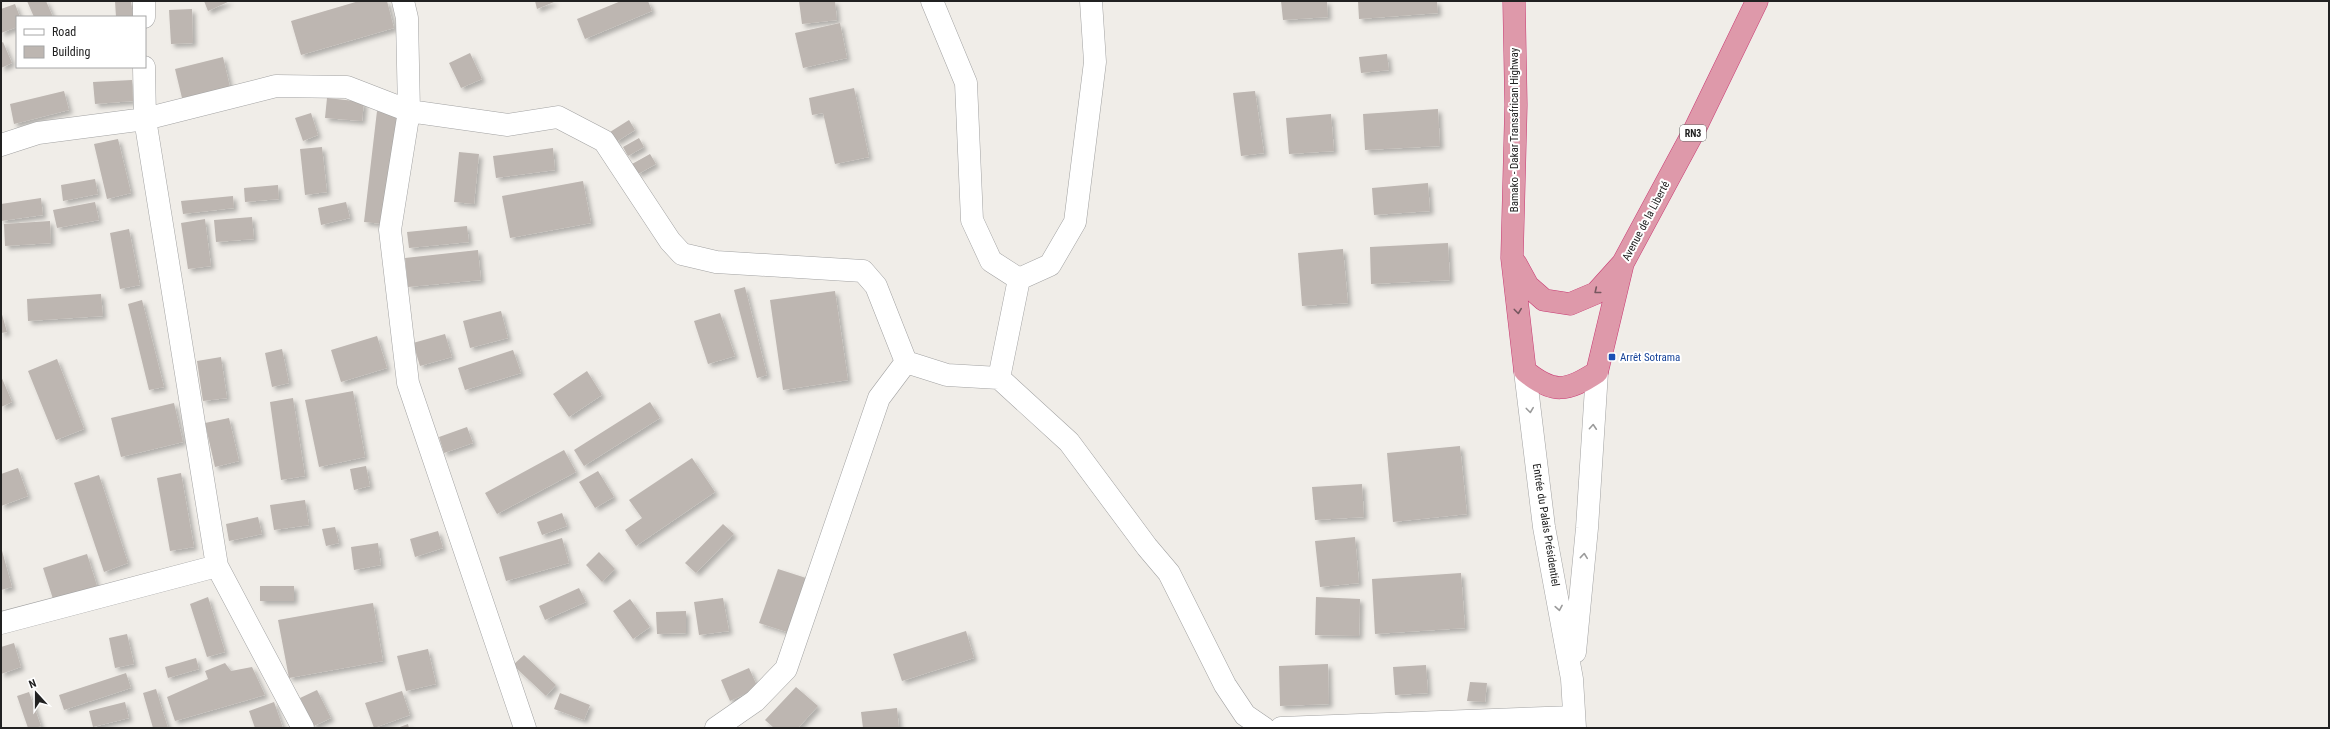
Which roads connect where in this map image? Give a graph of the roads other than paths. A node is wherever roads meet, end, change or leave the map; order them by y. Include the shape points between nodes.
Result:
1 (144, 1) edge
2 (403, 1) edge
3 (932, 1) edge
4 (1091, 1) edge
5 (1514, 1) edge
6 (1757, 1) edge
7 (144, 16) edge
8 (144, 68) edge
9 (409, 112) junction
10 (145, 119) junction
11 (1, 144) edge
12 (1512, 258) junction
13 (1623, 263) junction
14 (1019, 279) junction
15 (906, 362) junction
16 (1525, 371) junction
17 (1597, 372) junction
18 (999, 378) junction
19 (216, 566) junction
20 (1, 623) edge
21 (1572, 679) junction
22 (1575, 723) edge
23 (302, 728) edge
24 (525, 728) edge
25 (716, 728) edge
26 (1264, 728) edge
27 (1281, 728) edge

1 - 7 street
2 - 9 street via 407,18
3 - 14 street via 966,83 972,220 991,261
4 - 14 street via 1095,62 1075,222 1050,265
5 - 12 highway, Bamako - Dakar Transafrican Highway via 1516,105
6 - 13 highway, Avenue de la Liberté / RN3 via 1693,133
8 - 10 street
9 - 10 street via 347,87 276,86
9 - 15 street via 508,126 558,117 604,141 670,242 682,254 716,262 863,271 876,286
9 - 24 street via 390,230 408,383
10 - 11 street via 38,133
10 - 19 street
13 -> 12 highway, Avenue de la Liberté / RN3 via 1596,293 1570,304 1544,300 1528,286
12 -> 16 highway
13 - 17 highway, RN3
14 - 18 street
15 - 18 street via 947,375
15 - 25 street via 879,398 786,669 755,701
16 - 17 highway via 1539,383 1552,389 1567,388
16 -> 21 street, Entrée du Palais Présidentiel via 1544,526
21 -> 17 street, Entrée du Palais Présidentiel via 1587,528
18 - 26 street via 1069,442 1169,573 1225,685 1245,715
19 - 20 street
19 - 23 street
21 - 22 street, Entrée du Palais Présidentiel
22 - 27 street

